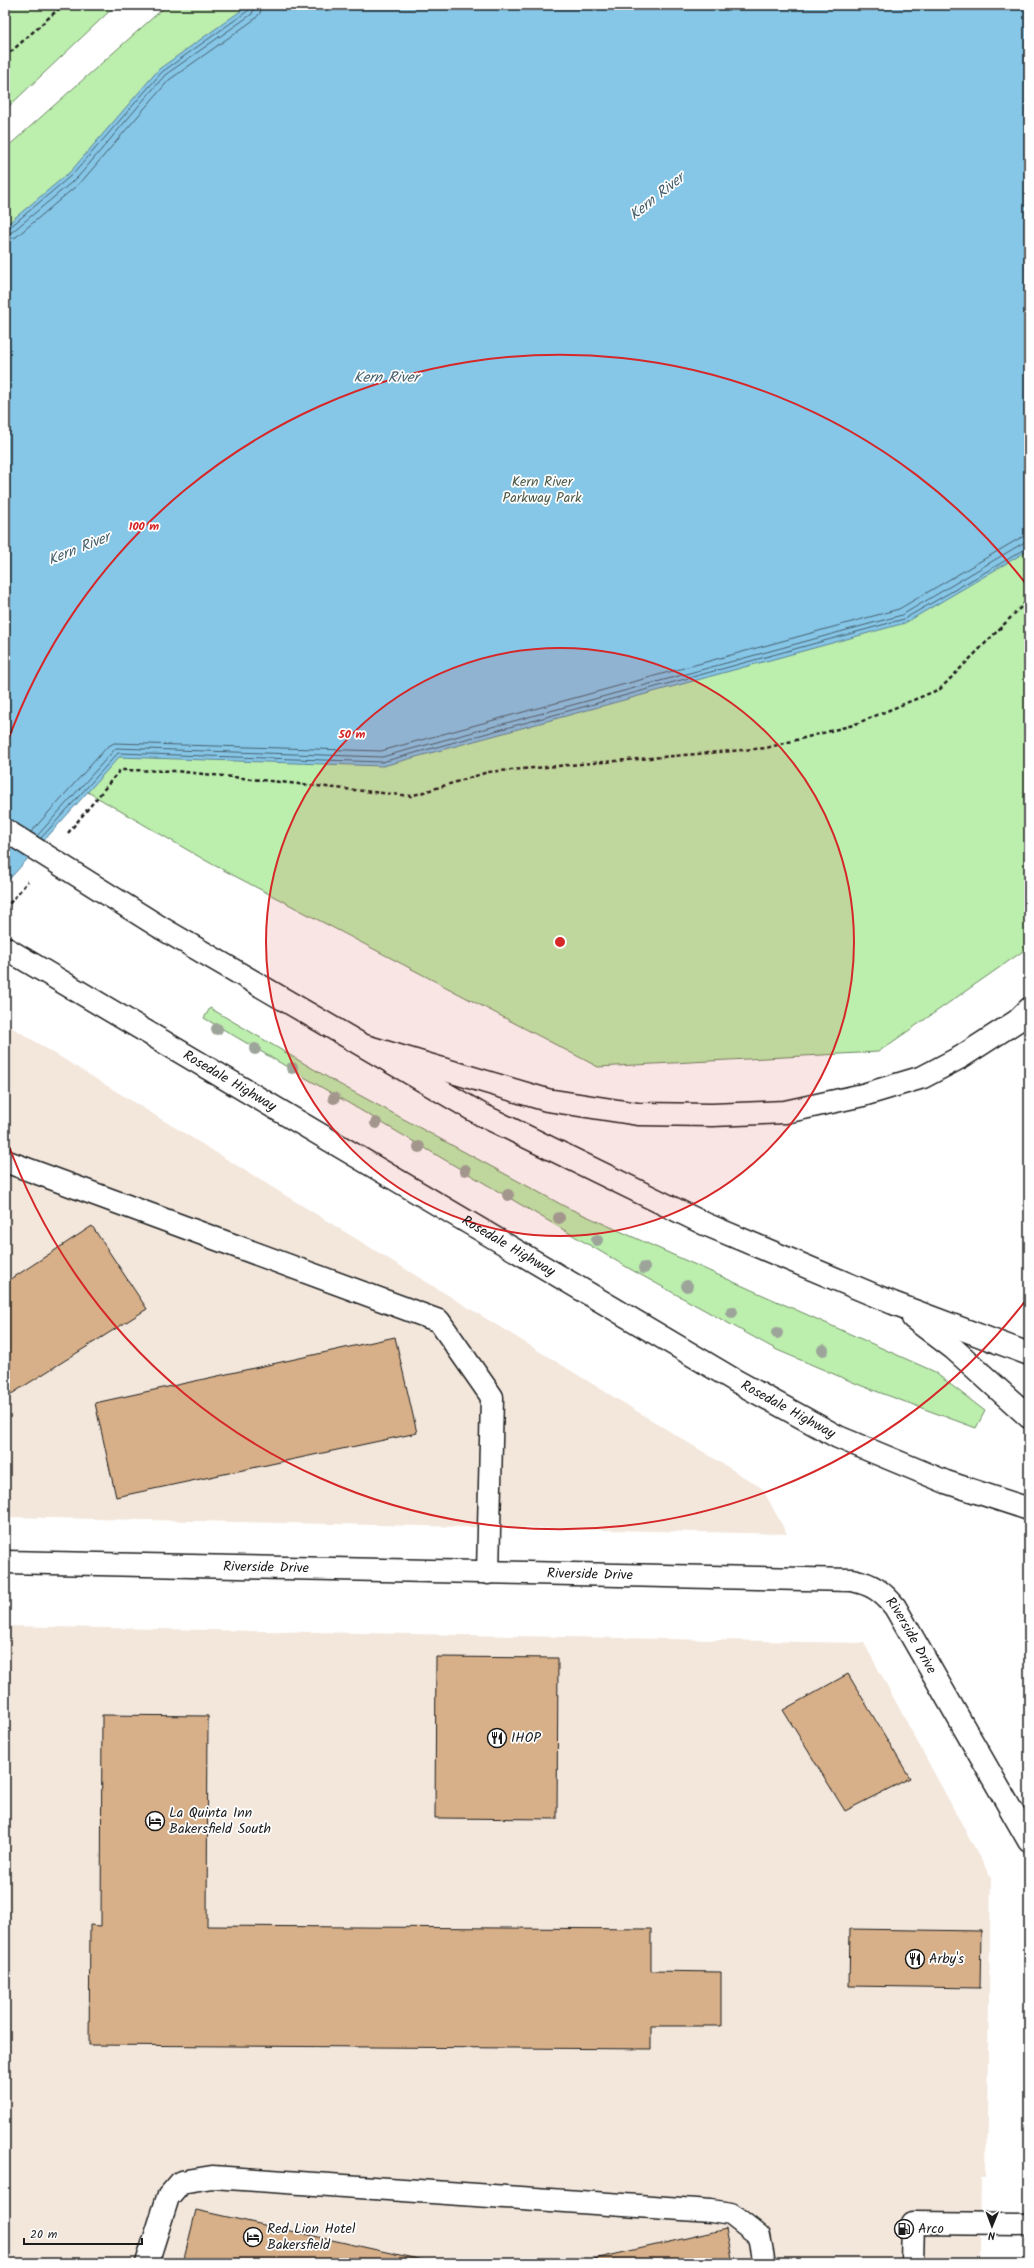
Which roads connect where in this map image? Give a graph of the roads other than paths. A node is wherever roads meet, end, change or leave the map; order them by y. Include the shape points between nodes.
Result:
1 (5, 830) edge
2 (5, 948) edge
3 (1029, 1009) edge
4 (365, 1046) junction
5 (5, 1161) edge
6 (893, 1303) junction
7 (1029, 1354) edge
8 (1029, 1417) edge
9 (1029, 1509) edge
10 (5, 1562) edge
11 (488, 1573) junction
12 (1029, 1841) edge
13 (1029, 2224) edge
14 (147, 2263) edge
15 (764, 2263) edge
16 (912, 2263) edge

1 - 4 main road, bridge via 163,929
2 - 9 main road, Rosedale Highway via 736,1381 838,1437 946,1482
3 - 4 main road via 1017,1021 962,1057 923,1077 863,1095 785,1112 712,1115 638,1114 547,1100
4 - 6 main road via 482,1115 705,1224
5 - 11 main road via 439,1321 492,1397
6 - 7 main road
6 - 8 main road via 954,1349
10 - 11 main road, Riverside Drive
11 - 12 main road, Riverside Drive via 852,1580 870,1584 884,1593 895,1607
13 - 16 main road via 913,2223
14 - 15 main road via 168,2197 180,2182 212,2177 731,2214 759,2236

